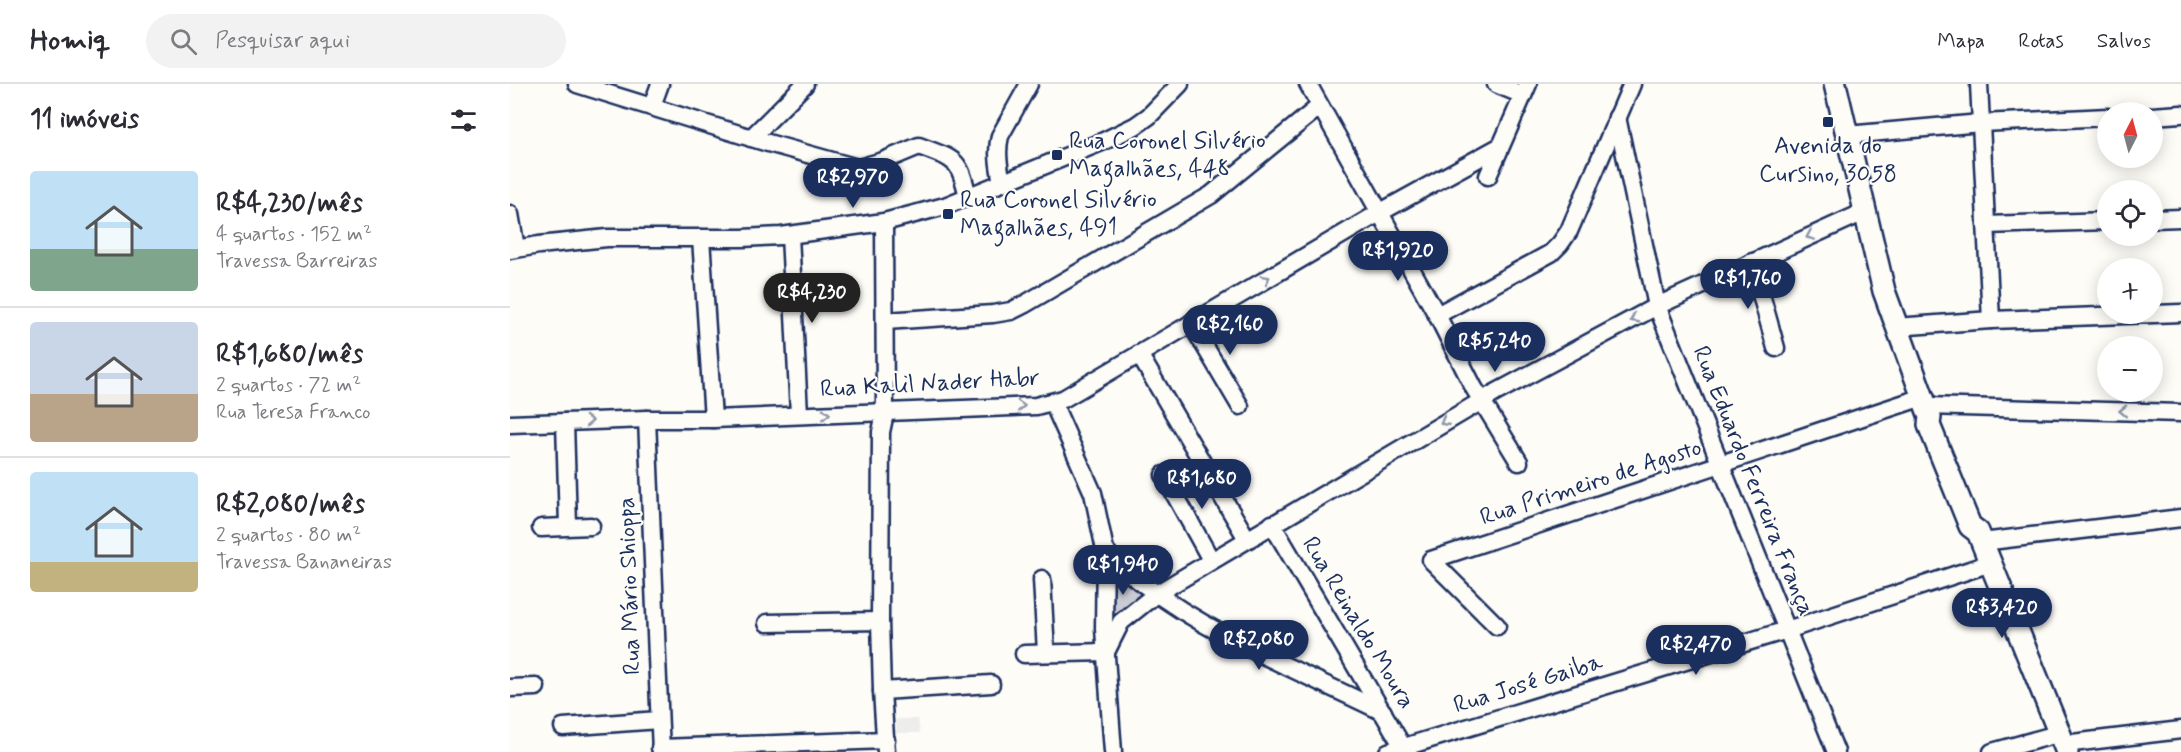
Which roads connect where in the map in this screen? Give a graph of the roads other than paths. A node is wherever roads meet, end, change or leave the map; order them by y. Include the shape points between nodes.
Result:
1 (577, 84) edge
2 (660, 84) edge
3 (805, 84) edge
4 (1029, 84) edge
5 (1180, 84) edge
6 (1308, 84) edge
7 (1496, 84) edge
8 (1632, 84) edge
9 (1834, 84) edge
10 (1979, 84) edge
11 (1525, 90) edge
12 (652, 106) junction
13 (1320, 106) junction
14 (2181, 114) edge
15 (2163, 115) edge
16 (1617, 117) junction
17 (2097, 118) edge
18 (1981, 123) junction
19 (1847, 135) junction
20 (751, 138) junction
21 (1499, 147) junction
22 (1488, 176) dead end
23 (1002, 183) junction
24 (968, 197) junction
25 (1864, 212) junction
26 (1379, 213) junction
27 (510, 214) edge
28 (2181, 218) edge
29 (2163, 219) edge
30 (2097, 221) edge
31 (884, 222) junction
32 (1986, 225) junction
33 (790, 235) junction
34 (701, 238) junction
35 (513, 249) edge
36 (1752, 262) junction
37 (1657, 306) junction
38 (2181, 313) edge
39 (1437, 315) junction
40 (1991, 320) junction
41 (885, 321) junction
42 (1191, 323) junction
43 (1896, 327) junction
44 (1776, 348) dead end
45 (1139, 354) junction
46 (1482, 400) junction
47 (1053, 403) junction
48 (1240, 406) dead end
49 (1926, 407) junction
50 (2181, 412) edge
51 (885, 413) junction
52 (800, 414) junction
53 (647, 419) junction
54 (713, 419) junction
55 (565, 422) junction
56 (510, 424) edge
57 (1519, 462) dead end
58 (1720, 466) junction
59 (1164, 475) dead end
60 (2181, 518) edge
61 (1272, 524) junction
62 (568, 526) junction
63 (591, 526) dead end
64 (541, 528) dead end
65 (1980, 537) junction
66 (1247, 539) junction
67 (1105, 550) junction
68 (1211, 560) junction
69 (1991, 563) junction
70 (1042, 579) dead end
71 (1156, 594) junction
72 (880, 621) junction
73 (767, 623) dead end
74 (1497, 626) dead end
75 (1787, 630) junction
76 (1106, 652) junction
77 (1046, 653) junction
78 (1024, 654) dead end
79 (991, 684) dead end
80 (536, 687) dead end
81 (510, 688) edge
82 (882, 691) junction
83 (1383, 712) junction
84 (659, 720) junction
85 (563, 727) dead end
86 (2181, 730) edge
87 (2064, 743) edge
88 (886, 746) edge
89 (661, 750) edge
90 (1396, 750) edge
91 (1113, 752) edge
92 (1836, 752) edge
93 (1992, 752) edge

1 - 12 street
2 - 12 street
3 - 20 street
4 - 23 street via 1000,136 998,165
5 - 23 street via 1158,109 1135,126
6 - 13 street
7 - 11 street
8 - 16 street
9 - 19 main road
10 - 18 street
11 - 21 street
12 - 20 street
13 - 26 street
13 - 41 street via 1211,195 1011,311
14 - 15 street
16 - 37 street, Rua Eduardo Ferreira França
16 - 39 street via 1560,244 1551,253
17 - 18 street
18 - 19 street
18 - 32 street
19 - 25 main road
20 - 24 street via 858,168 919,146 951,159 962,171
21 - 22 street
21 - 26 street, Rua Kalil Nader Habr
23 - 24 street
24 - 31 street
25 -> 36 street
25 - 43 main road
26 - 39 street
42 -> 26 street, Rua Kalil Nader Habr
27 - 35 street
28 - 29 street
30 - 32 street
31 - 33 street
31 - 41 street
32 - 40 street
33 - 34 street
33 - 52 street
34 - 35 street via 607,238
34 - 54 street
36 - 37 street
36 - 44 street
37 -> 46 street
37 - 58 street, Rua Eduardo Ferreira França
38 - 40 street
39 - 46 street
40 - 43 street
41 - 51 street
42 - 45 street, Rua Kalil Nader Habr
42 - 48 street
43 - 49 main road
45 - 47 street, Rua Kalil Nader Habr
45 - 66 street
46 - 57 street
46 -> 61 street
51 -> 47 street, Rua Kalil Nader Habr
47 - 67 street via 1093,493
50 -> 49 street
49 - 58 street, Rua Primeiro de Agosto
49 - 65 main road via 1936,421 1979,523
52 -> 51 street, Rua Kalil Nader Habr
51 - 72 street via 881,432
52 - 54 street, Rua Kalil Nader Habr
53 - 54 street, Rua Kalil Nader Habr
55 -> 53 street, Rua Kalil Nader Habr
53 - 84 street, Rua Mário Shioppa
55 - 56 street, Rua Kalil Nader Habr
55 - 62 street
58 - 74 street, Rua Primeiro de Agosto via 1431,560
58 - 75 street, Rua Eduardo Ferreira França
59 - 68 street
60 - 65 street
61 - 66 street
61 - 83 street, Rua Reinaldo Moura
62 - 63 street
62 - 64 street
65 - 69 main road
66 - 68 street
67 - 71 street
67 - 76 street
68 - 71 street
69 - 75 street, Rua José Gaiba
69 - 87 main road
70 - 77 street
71 - 76 street via 1121,622
71 - 83 street via 1218,631
72 - 73 street
72 - 82 street
75 - 90 street, Rua José Gaiba
75 - 92 street, Rua Eduardo Ferreira França
76 - 77 street
76 - 91 street
77 - 78 street
79 - 82 street
80 - 81 street
82 - 88 street
83 - 90 street, Rua Reinaldo Moura
84 - 85 street
84 - 89 street, Rua Mário Shioppa
86 - 87 street
87 - 93 street
88 - 89 street

